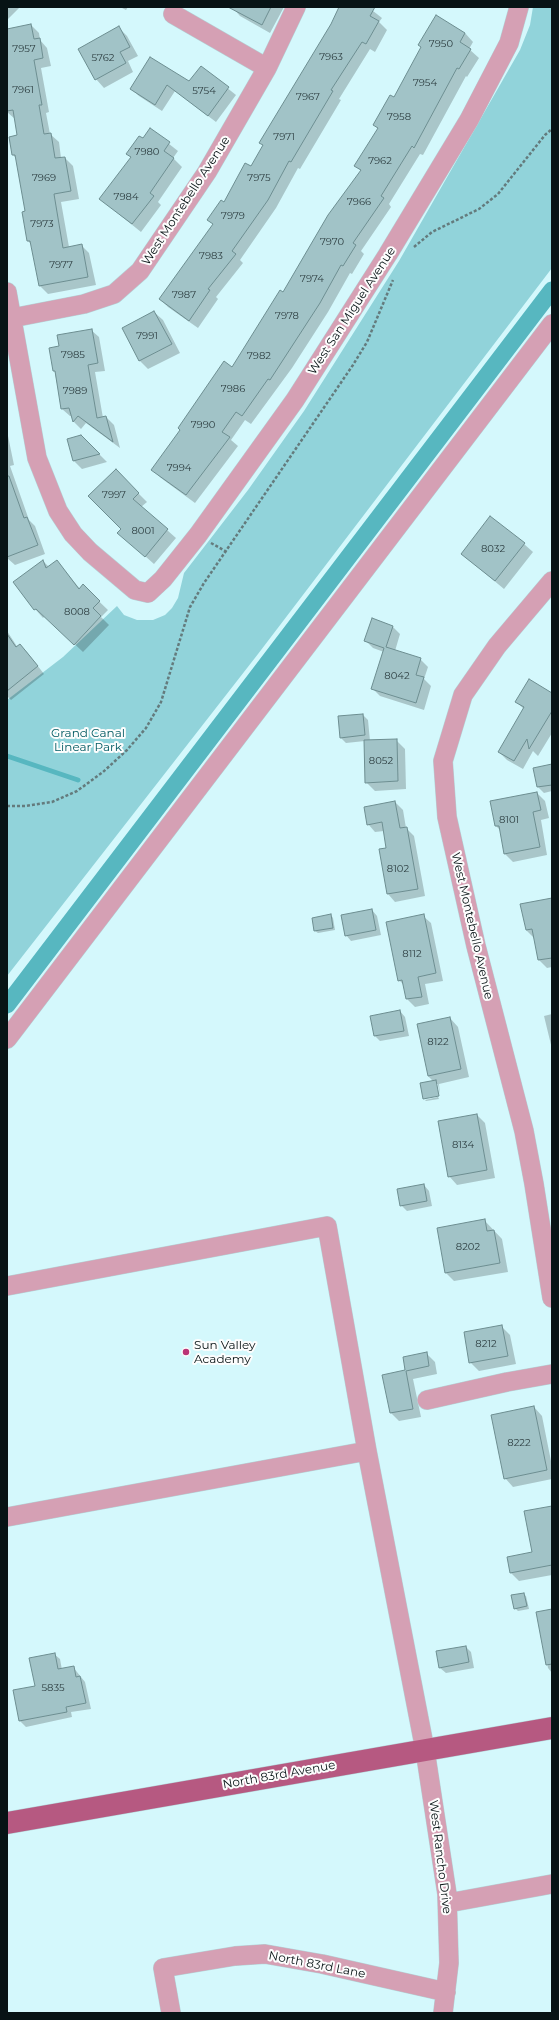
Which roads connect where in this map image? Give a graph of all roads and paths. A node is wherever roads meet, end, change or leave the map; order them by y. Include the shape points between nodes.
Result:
1 (296, 7) edge
2 (519, 7) edge
3 (173, 14) dead end
4 (267, 68) junction
5 (552, 129) edge
6 (410, 252) dead end
7 (396, 275) dead end
8 (7, 292) edge
9 (12, 318) junction
10 (552, 324) edge
11 (552, 581) edge
12 (7, 806) edge
13 (7, 1039) edge
14 (7, 1286) edge
15 (552, 1298) edge
16 (552, 1374) edge
17 (427, 1400) dead end
18 (367, 1451) junction
19 (7, 1517) edge
20 (552, 1728) edge
21 (425, 1750) junction
22 (7, 1823) edge
23 (552, 1884) edge
24 (448, 1903) junction
25 (446, 1992) junction
26 (171, 2013) edge
27 (443, 2013) edge

1 - 4 street, West Montebello Avenue
2 - 9 street, West San Miguel Avenue via 509,43 484,92 388,254 295,400 198,535 163,579 148,593 135,590 90,552 73,534 58,511 37,458
3 - 4 street
4 - 9 street, West Montebello Avenue via 207,172 140,271 114,294 84,304
5 - 6 path via 498,194 479,209 432,232
7 - 12 path via 373,329 353,364 190,607 161,702 146,728 103,772 77,791 52,802
8 - 9 street
10 - 13 street
11 - 15 street, West Montebello Avenue via 496,646 463,695 443,760 447,816 476,946 524,1131
14 - 18 street, West Rancho Drive via 327,1226
16 - 17 street
18 - 19 street
18 - 21 street, West Rancho Drive
20 - 21 main road, North 83rd Avenue
21 - 22 main road, North 83rd Avenue
21 - 24 street, West Rancho Drive
23 - 24 street
24 - 25 street, West Rancho Drive via 449,1963
25 - 26 street, North 83rd Lane via 266,1954 236,1956 163,1968
25 - 27 street, West Rancho Drive

